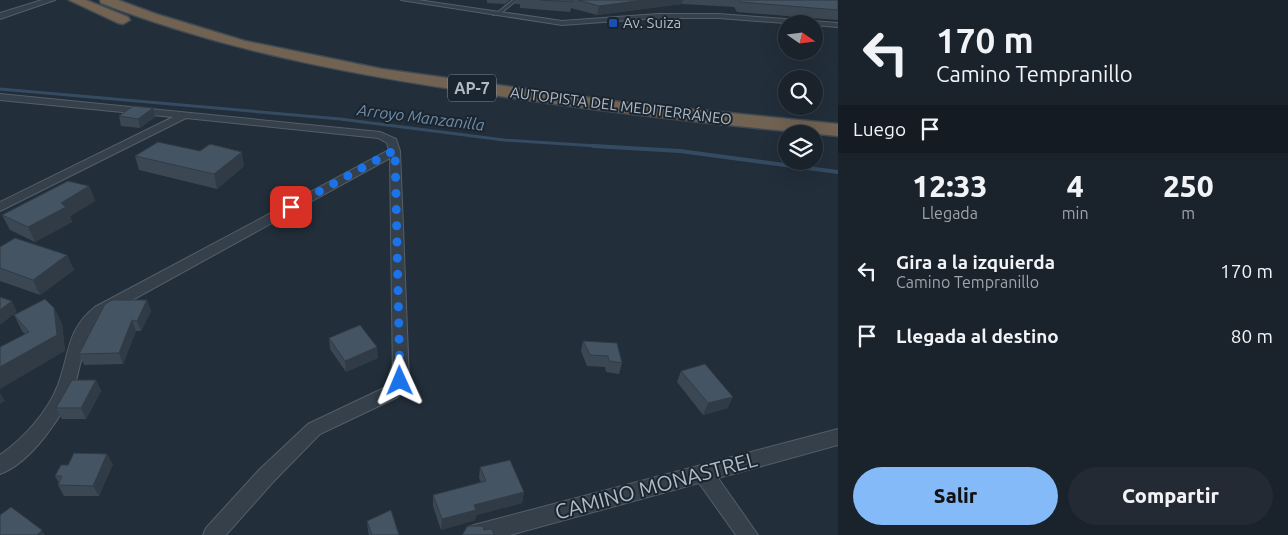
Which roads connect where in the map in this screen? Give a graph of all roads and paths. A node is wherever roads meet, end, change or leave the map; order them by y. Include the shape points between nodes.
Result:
1 (51, 0) edge
2 (75, 0) edge
3 (404, 0) edge
4 (515, 0) edge
5 (106, 4) edge
6 (494, 14) junction
7 (0, 16) edge
8 (838, 25) edge
9 (0, 97) edge
10 (183, 116) junction
11 (838, 130) edge
12 (778, 138) edge
13 (823, 143) edge
14 (838, 144) edge
15 (395, 150) junction
16 (0, 207) edge
17 (838, 436) edge
18 (0, 466) edge
19 (703, 473) junction
20 (213, 535) edge
21 (474, 535) edge
22 (748, 535) edge

1 - 7 street
2 - 5 highway, AP-7
3 - 6 street
4 - 6 lane
5 - 11 highway, AUTOPISTA DEL MEDITERRÁNEO / AP-7 via 192,31 347,68 542,98
5 - 12 highway, AUTOPISTA DEL MEDITERRÁNEO / AP-7 via 148,30 322,75 534,110
6 - 8 street via 562,23 658,16 745,16
9 - 10 street
10 - 15 street via 380,135 392,141
10 - 16 street
13 - 14 highway
15 - 18 street via 88,319 74,350 66,385 53,411 34,435
15 - 20 street via 400,381 392,392 314,429
17 - 19 street, CAMINO MONASTREL
19 - 21 street, CAMINO MONASTREL
19 - 22 street

